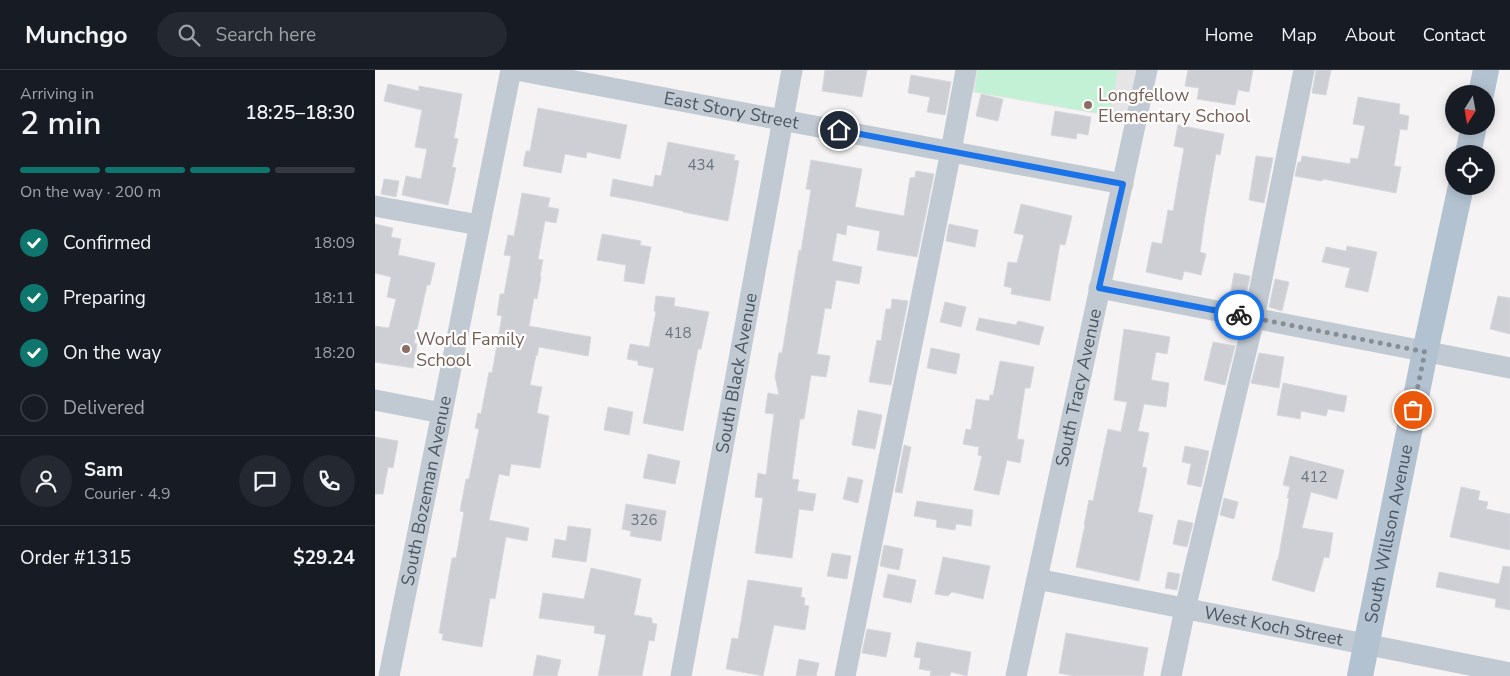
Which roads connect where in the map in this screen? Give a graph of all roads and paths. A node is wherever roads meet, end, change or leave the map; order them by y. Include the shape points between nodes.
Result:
1 (511, 70) edge
2 (516, 70) edge
3 (792, 70) edge
4 (965, 70) edge
5 (1147, 70) edge
6 (1304, 70) edge
7 (1486, 70) edge
8 (1483, 85) edge
9 (782, 120) junction
10 (951, 151) junction
11 (1123, 184) junction
12 (1459, 195) edge
13 (375, 206) edge
14 (479, 226) junction
15 (1099, 288) junction
16 (1254, 318) junction
17 (1425, 352) junction
18 (1510, 368) edge
19 (375, 400) edge
20 (442, 413) junction
21 (1037, 579) junction
22 (1185, 609) junction
23 (1367, 644) junction
24 (1510, 673) edge
25 (389, 676) edge
26 (681, 676) edge
27 (845, 676) edge
28 (1017, 676) edge
29 (1171, 676) edge
30 (1360, 676) edge

1 - 14 street, South Bozeman Avenue
2 - 9 street, East Story Street
3 - 9 street, South Black Avenue
4 - 10 street
5 - 11 street, South Tracy Avenue
6 - 16 street
7 - 8 main road
9 - 10 street, East Story Street
9 - 26 street, South Black Avenue
10 - 11 street, East Story Street
10 - 27 street
11 - 15 street, South Tracy Avenue
12 - 17 main road, South Willson Avenue
13 - 14 street
14 - 20 street, South Bozeman Avenue
15 - 16 street
15 - 21 street, South Tracy Avenue
16 - 17 street
16 - 22 street
17 - 18 street
17 - 23 main road, South Willson Avenue
19 - 20 street
20 - 25 street, South Bozeman Avenue
21 - 22 street, West Koch Street
21 - 28 street, South Tracy Avenue
22 - 23 street, West Koch Street
22 - 29 street
23 - 24 street, West Koch Street
23 - 30 main road, South Willson Avenue

